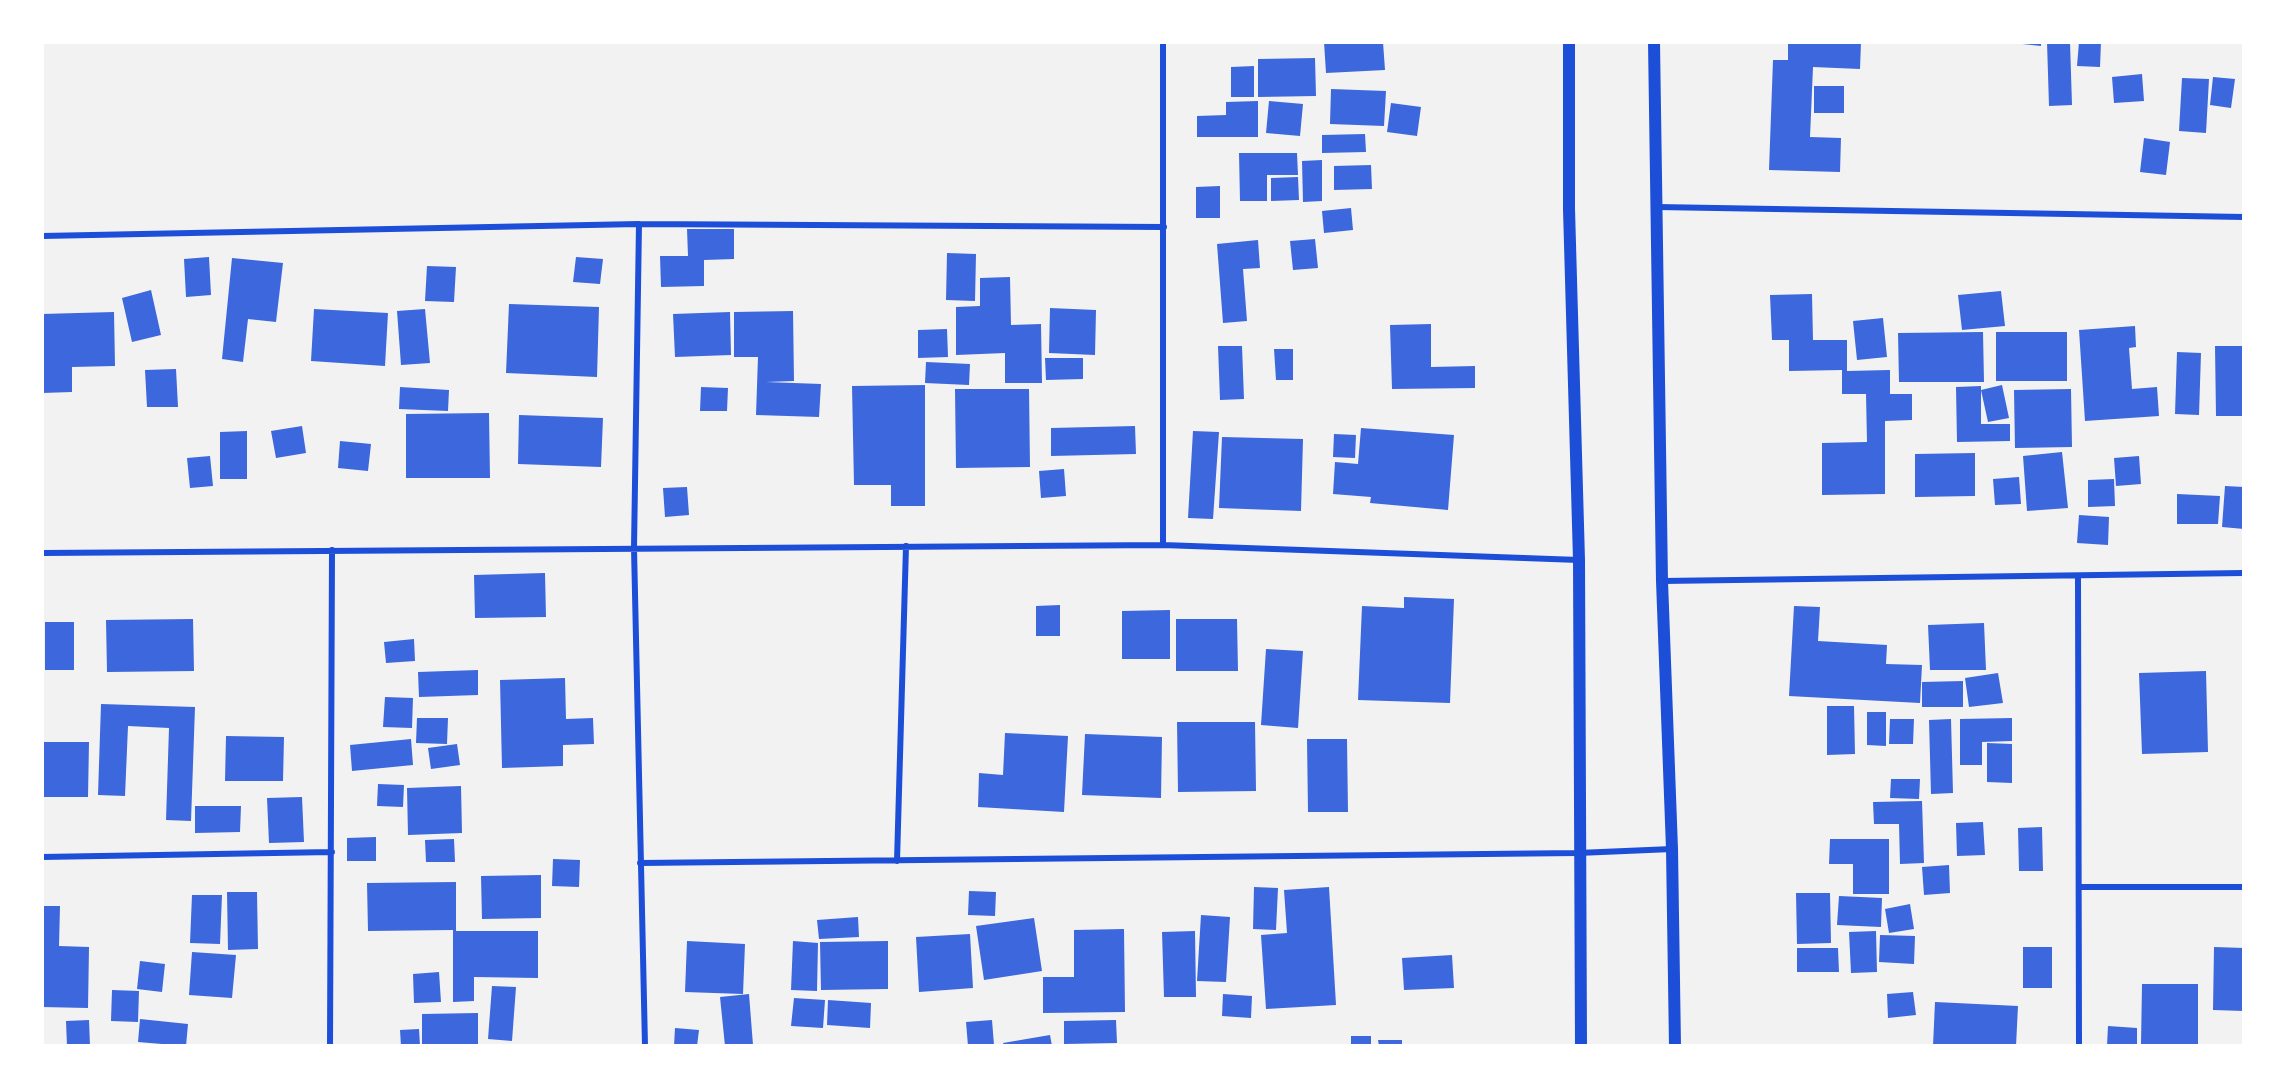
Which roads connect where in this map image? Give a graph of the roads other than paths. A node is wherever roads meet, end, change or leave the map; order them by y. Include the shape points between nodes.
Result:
1 (1163, 42) edge
2 (1569, 42) edge
3 (1654, 42) edge
4 (1655, 207) junction
5 (2244, 217) edge
6 (639, 224) junction
7 (1164, 227) junction
8 (42, 236) edge
9 (1163, 545) junction
10 (906, 546) junction
11 (634, 548) junction
12 (332, 550) junction
13 (42, 554) edge
14 (1578, 560) junction
15 (2244, 573) edge
16 (2078, 577) junction
17 (1662, 581) junction
18 (1672, 849) junction
19 (332, 852) junction
20 (1578, 853) junction
21 (42, 857) edge
22 (897, 861) junction
23 (640, 863) junction
24 (2080, 886) junction
25 (2244, 887) edge
26 (330, 1046) edge
27 (645, 1046) edge
28 (1581, 1046) edge
29 (1675, 1046) edge
30 (2079, 1046) edge

1 - 7 street
2 - 14 main road
3 - 4 main road
4 - 5 street
4 - 17 main road
6 - 7 street
6 - 8 street
6 - 11 street
7 - 9 street
9 - 10 street
9 - 14 street
10 - 11 street
10 - 22 street
11 - 12 street
11 - 23 street
12 - 13 street
12 - 19 street
14 - 20 main road
15 - 16 street
16 - 17 street
16 - 24 street
17 - 18 main road
18 - 20 street
18 - 29 main road
19 - 21 street
19 - 26 street
20 - 22 street
20 - 28 main road
22 - 23 street
23 - 27 street
24 - 25 street
24 - 30 street

